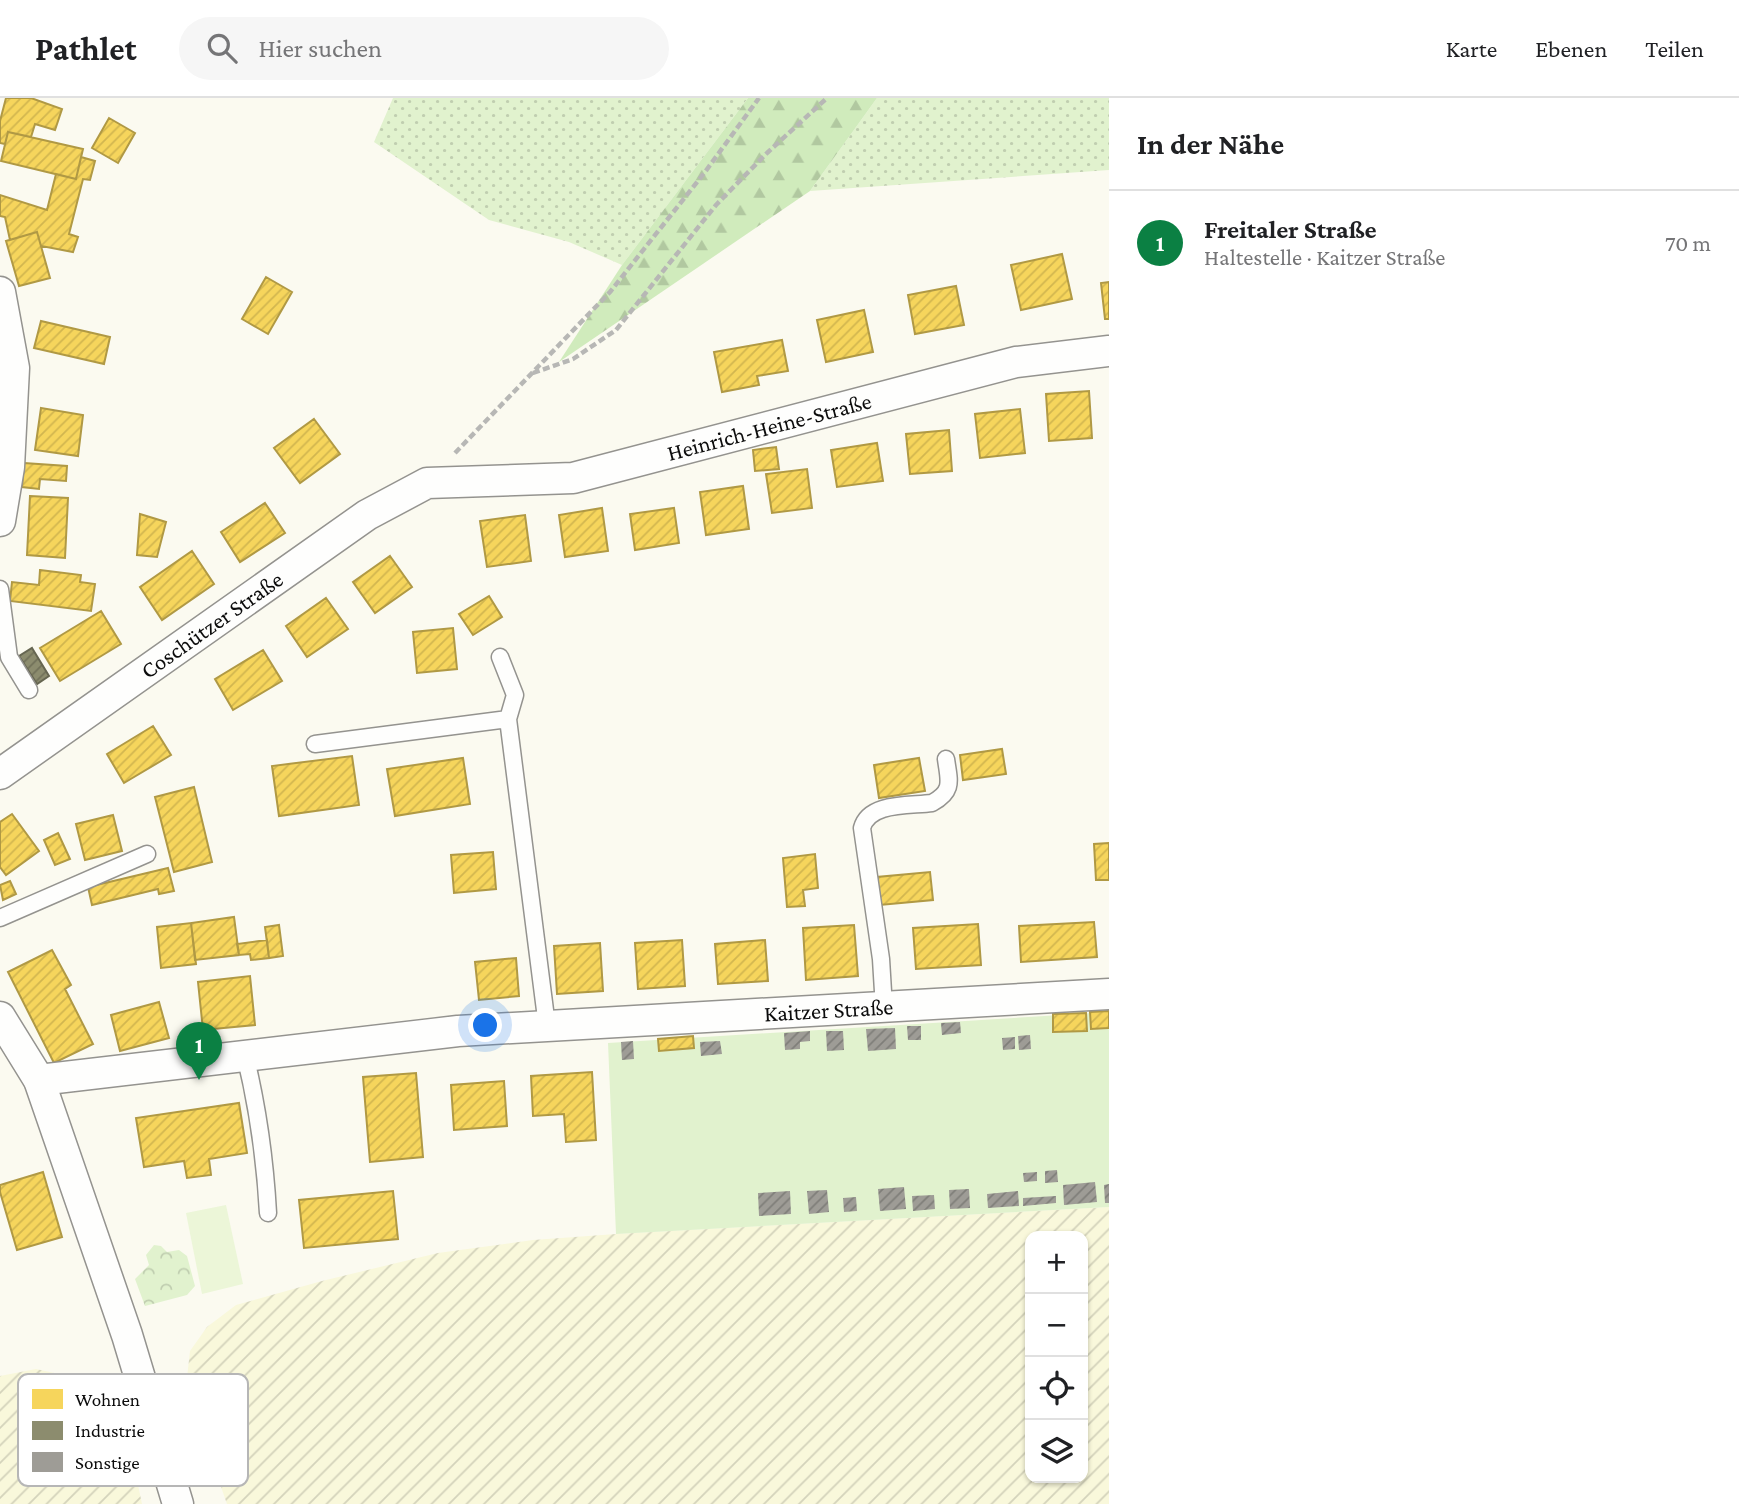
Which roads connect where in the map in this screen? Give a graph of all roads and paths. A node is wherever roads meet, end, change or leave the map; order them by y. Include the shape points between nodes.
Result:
1 (759, 98) edge
2 (827, 98) edge
3 (0, 292) edge
4 (1109, 351) edge
5 (532, 373) junction
6 (427, 483) junction
7 (0, 520) edge
8 (0, 589) edge
9 (500, 657) dead end
10 (29, 690) dead end
11 (508, 719) junction
12 (315, 744) dead end
13 (946, 759) dead end
14 (0, 774) edge
15 (147, 854) dead end
16 (0, 918) edge
17 (1109, 994) edge
18 (884, 1008) junction
19 (0, 1017) edge
20 (547, 1026) junction
21 (245, 1055) junction
22 (39, 1080) junction
23 (268, 1213) dead end
24 (139, 1374) edge
25 (173, 1486) edge
26 (178, 1504) edge

1 - 5 path via 610,292
2 - 5 path via 716,205 616,330 573,359
3 - 7 street via 14,368 9,467
4 - 6 street, Heinrich-Heine-Straße via 1016,362 573,478
5 - 6 path
6 - 14 street, Coschützer Straße via 367,515
8 - 10 lane via 9,657
9 - 11 lane via 515,695
11 - 12 lane
11 - 20 lane
13 - 18 lane via 949,785 939,799 877,809 862,828
15 - 16 lane
17 - 18 street, Kaitzer Straße
18 - 20 street, Kaitzer Straße
19 - 22 street
20 - 21 street, Kaitzer Straße via 458,1031
21 - 22 street, Kaitzer Straße
21 - 23 lane via 261,1130
22 - 24 street
25 - 26 street

